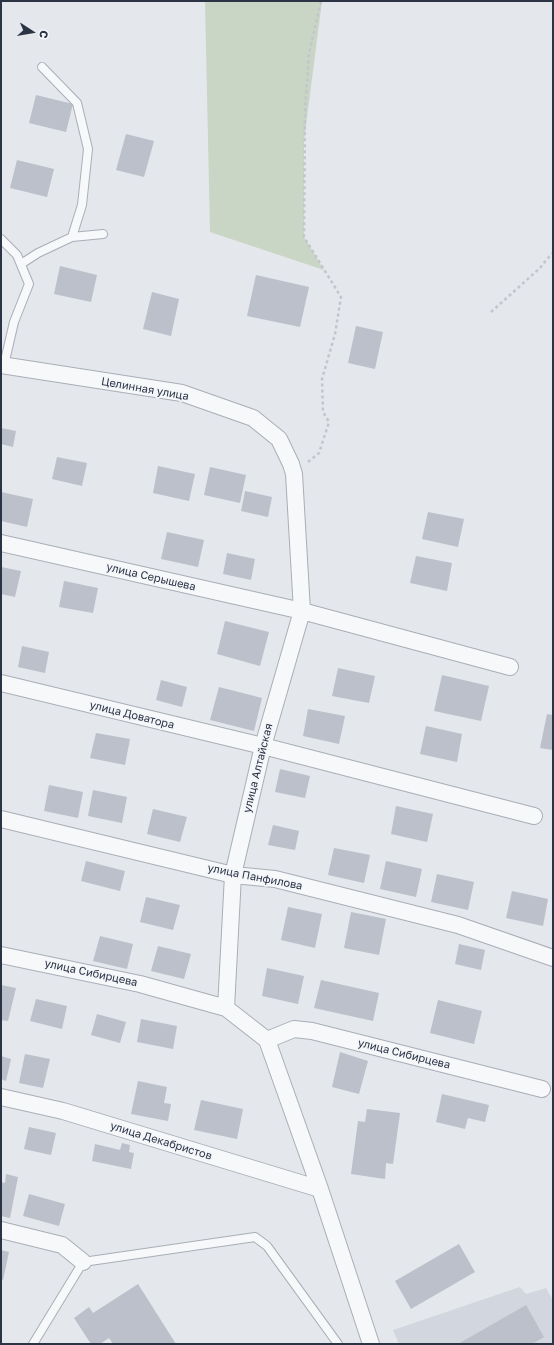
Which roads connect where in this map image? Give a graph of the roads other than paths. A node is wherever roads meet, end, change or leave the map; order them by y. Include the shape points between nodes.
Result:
1 (42, 67) dead end
2 (103, 234) dead end
3 (72, 237) junction
4 (1, 239) edge
5 (21, 264) junction
6 (2, 365) edge
7 (279, 439) joint
8 (1, 543) edge
9 (302, 611) junction
10 (510, 667) dead end
11 (1, 683) edge
12 (263, 746) junction
13 (534, 816) dead end
14 (1, 819) edge
15 (233, 875) junction
16 (1, 955) edge
17 (553, 958) edge
18 (226, 1008) junction
19 (267, 1040) junction
20 (542, 1089) dead end
21 (1, 1097) edge
22 (320, 1189) junction
23 (1, 1230) edge
24 (83, 1262) junction
25 (33, 1344) edge
26 (338, 1344) edge
27 (371, 1344) edge

1 - 3 lane via 77,103 88,149 82,205
2 - 3 lane
3 - 5 lane
4 - 5 lane via 17,255
5 - 6 lane via 28,284
6 - 7 street, Целинная улица via 182,394 253,418
7 - 9 street, улица Алтайская via 294,474
8 - 9 street, улица Серышева
9 - 10 street, улица Серышева
9 - 12 street, улица Алтайская
11 - 12 street, улица Доватора
12 - 13 street, улица Доватора
12 - 15 street, улица Алтайская
14 - 15 street, улица Панфилова
15 - 17 street, улица Панфилова via 275,879 450,923
15 - 18 street, улица Алтайская
16 - 18 street, улица Сибирцева via 140,984
18 - 19 street
19 - 20 street, улица Сибирцева via 294,1029 312,1032
19 - 22 street
21 - 22 street, улица Декабристов via 63,1111
22 - 27 street
23 - 24 street via 62,1245
24 - 25 lane
24 - 26 lane via 255,1238 267,1246

